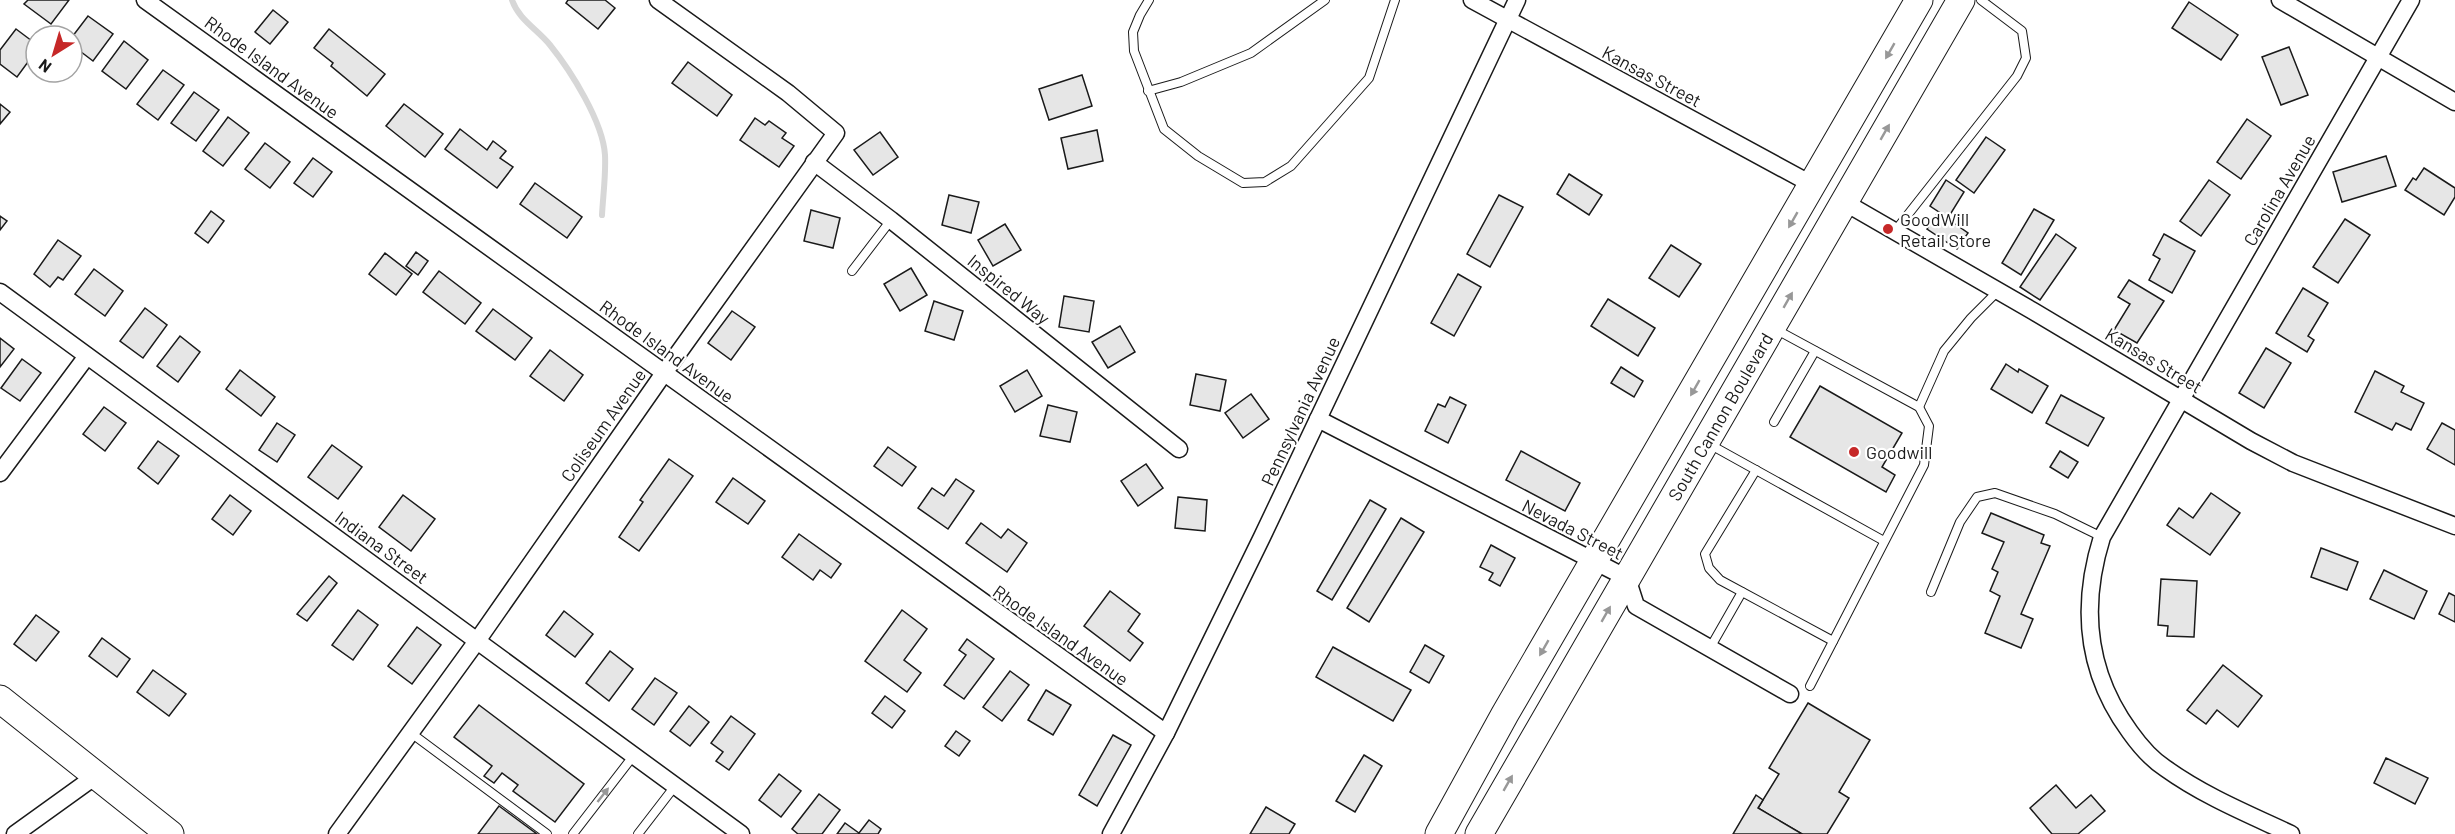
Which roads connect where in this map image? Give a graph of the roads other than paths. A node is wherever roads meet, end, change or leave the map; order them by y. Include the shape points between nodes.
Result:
1 (145, 0) edge
2 (658, 0) edge
3 (1149, 0) edge
4 (1325, 0) edge
5 (1395, 0) edge
6 (1472, 0) edge
7 (1517, 0) edge
8 (1919, 0) edge
9 (1961, 0) edge
10 (1981, 0) edge
11 (2280, 0) edge
12 (2411, 0) edge
13 (1506, 20) junction
14 (2378, 57) junction
15 (1148, 91) junction
16 (2455, 102) edge
17 (814, 162) junction
18 (1813, 184) junction
19 (1845, 202) junction
20 (891, 220) junction
21 (1895, 231) junction
22 (852, 271) dead end
23 (1998, 291) junction
24 (0, 292) edge
25 (1772, 327) junction
26 (1815, 351) junction
27 (87, 356) junction
28 (664, 373) junction
29 (2180, 399) junction
30 (1919, 407) junction
31 (1318, 418) junction
32 (1774, 422) dead end
33 (1706, 442) junction
34 (1179, 449) dead end
35 (1756, 470) junction
36 (0, 473) edge
37 (2455, 526) edge
38 (2102, 537) junction
39 (1884, 541) junction
40 (1594, 561) junction
41 (1627, 578) junction
42 (1742, 592) junction
43 (1931, 592) dead end
44 (477, 641) junction
45 (1833, 641) junction
46 (1710, 648) junction
47 (1810, 686) dead end
48 (1790, 694) dead end
49 (0, 699) edge
50 (411, 733) junction
51 (1166, 733) junction
52 (634, 756) junction
53 (97, 775) junction
54 (675, 786) junction
55 (1116, 832) edge
56 (15, 834) edge
57 (170, 834) edge
58 (337, 834) edge
59 (547, 834) edge
60 (573, 834) edge
61 (638, 834) edge
62 (741, 834) edge
63 (1439, 834) edge
64 (1479, 834) edge
65 (2290, 834) edge

1 - 28 street, Rhode Island Avenue
2 - 17 street, Coliseum Avenue via 788,93 836,133
3 - 15 lane via 1133,32 1134,51
4 - 15 lane via 1251,53
5 - 15 lane via 1369,78 1291,166 1265,182 1243,183 1198,156 1164,129
6 - 13 street, Kansas Street
7 - 13 street, Pennsylvania Avenue
8 -> 18 main road, South Cannon Boulevard
19 -> 9 main road, South Cannon Boulevard
10 - 21 lane via 2022,31 2026,58 2017,76
11 - 14 street
12 - 14 street, Carolina Avenue
13 - 18 street, Kansas Street
13 - 31 street, Pennsylvania Avenue
14 - 16 street
14 - 29 street, Carolina Avenue
17 - 20 street, Inspired Way
17 - 28 street, Coliseum Avenue
18 -> 40 main road, South Cannon Boulevard
19 - 21 street, Kansas Street
25 -> 19 main road, South Cannon Boulevard
20 - 22 lane
20 - 34 street, Inspired Way
21 - 23 street, Kansas Street
23 - 29 street, Kansas Street
23 - 30 lane via 1944,351
24 - 27 street, Indiana Street
25 - 26 lane
25 - 33 main road, South Cannon Boulevard
26 - 30 lane
26 - 32 lane
27 - 36 street
27 - 44 street, Indiana Street
28 - 44 street, Coliseum Avenue
28 - 51 street, Rhode Island Avenue
29 - 37 street, Kansas Street via 2294,463
29 - 38 street, Carolina Avenue
30 - 39 lane via 1929,426 1924,465
31 - 40 street, Nevada Street
31 - 51 street, Pennsylvania Avenue
33 - 35 lane
33 - 41 main road, South Cannon Boulevard
35 - 39 lane
35 - 42 lane via 1706,554 1709,568 1719,580
38 - 43 lane via 2055,514 1995,493 1977,497 1960,522
38 - 65 street, Carolina Avenue via 2095,560 2089,626 2096,668 2117,714 2143,749 2163,767 2203,793
39 - 45 lane
40 - 41 street, Nevada Street
40 -> 63 main road, South Cannon Boulevard
41 - 46 street, Nevada Street via 1636,606
64 -> 41 main road, South Cannon Boulevard
42 - 45 lane
42 - 46 lane
44 - 50 street, Coliseum Avenue
44 - 52 street, Indiana Street
45 - 47 lane
46 - 48 street, Nevada Street
49 - 53 main road
50 - 58 street, Coliseum Avenue
50 - 59 lane
51 - 55 street, Pennsylvania Avenue
52 - 54 street, Indiana Street
60 -> 52 lane
53 - 56 street
53 - 57 main road
54 - 61 lane
54 - 62 street, Indiana Street

